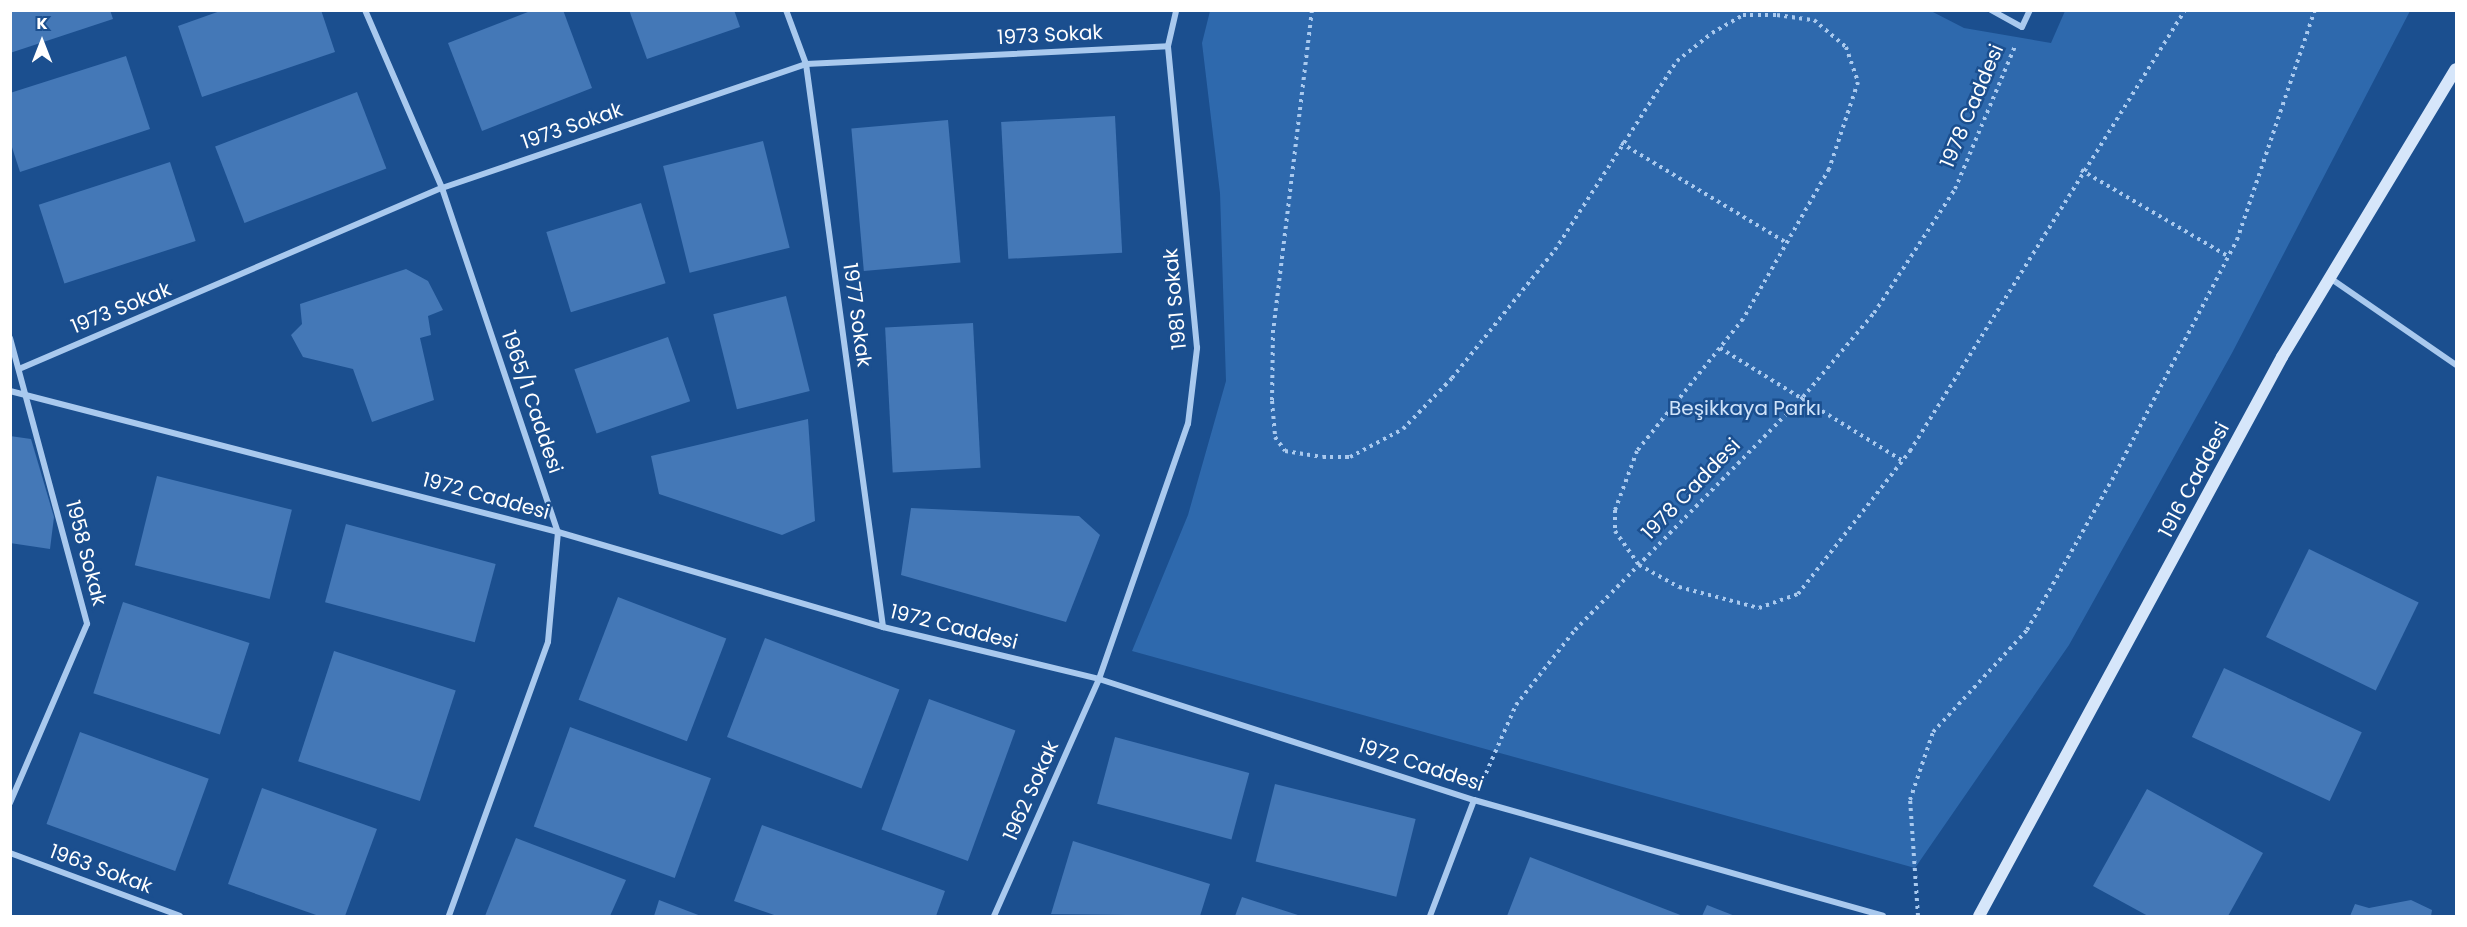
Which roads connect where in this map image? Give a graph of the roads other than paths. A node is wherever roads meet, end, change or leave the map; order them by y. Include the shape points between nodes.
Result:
1 (365, 10) edge
2 (786, 10) edge
3 (1176, 10) edge
4 (1991, 10) edge
5 (2030, 10) edge
6 (1168, 46) junction
7 (806, 64) junction
8 (2457, 69) edge
9 (442, 188) junction
10 (2330, 278) junction
11 (10, 338) edge
12 (2457, 365) edge
13 (19, 369) junction
14 (10, 391) edge
15 (27, 395) junction
16 (558, 532) junction
17 (883, 627) junction
18 (1099, 679) junction
19 (1474, 800) junction
20 (10, 803) edge
21 (10, 853) edge
22 (180, 916) edge
23 (449, 916) edge
24 (994, 916) edge
25 (1430, 916) edge
26 (1883, 916) edge
27 (1979, 916) edge

1 - 9 street, 1965/1 Caddesi
2 - 7 street, 1977 Sokak
3 - 6 street, 1981 Sokak
4 - 5 street, 1978 Caddesi via 2022,27
6 - 7 street, 1973 Sokak
6 - 18 street, 1981 Sokak via 1197,348 1188,424
7 - 9 street, 1973 Sokak
7 - 17 street, 1977 Sokak
8 - 10 street, 1916 Caddesi
9 - 13 street, 1973 Sokak
9 - 16 street, 1965/1 Caddesi
10 - 12 street
10 - 27 street, 1916 Caddesi
11 - 13 street, 1958 Sokak
13 - 15 street, 1958 Sokak
14 - 15 street, 1972 Caddesi
15 - 16 street, 1972 Caddesi
15 - 20 street, 1958 Sokak via 87,624
16 - 17 street, 1972 Caddesi
16 - 23 street, 1965/1 Caddesi via 548,642
17 - 18 street, 1972 Caddesi
18 - 19 street, 1972 Caddesi
18 - 24 street, 1962 Sokak
19 - 25 street
19 - 26 street, 1972 Caddesi
21 - 22 street, 1963 Sokak

